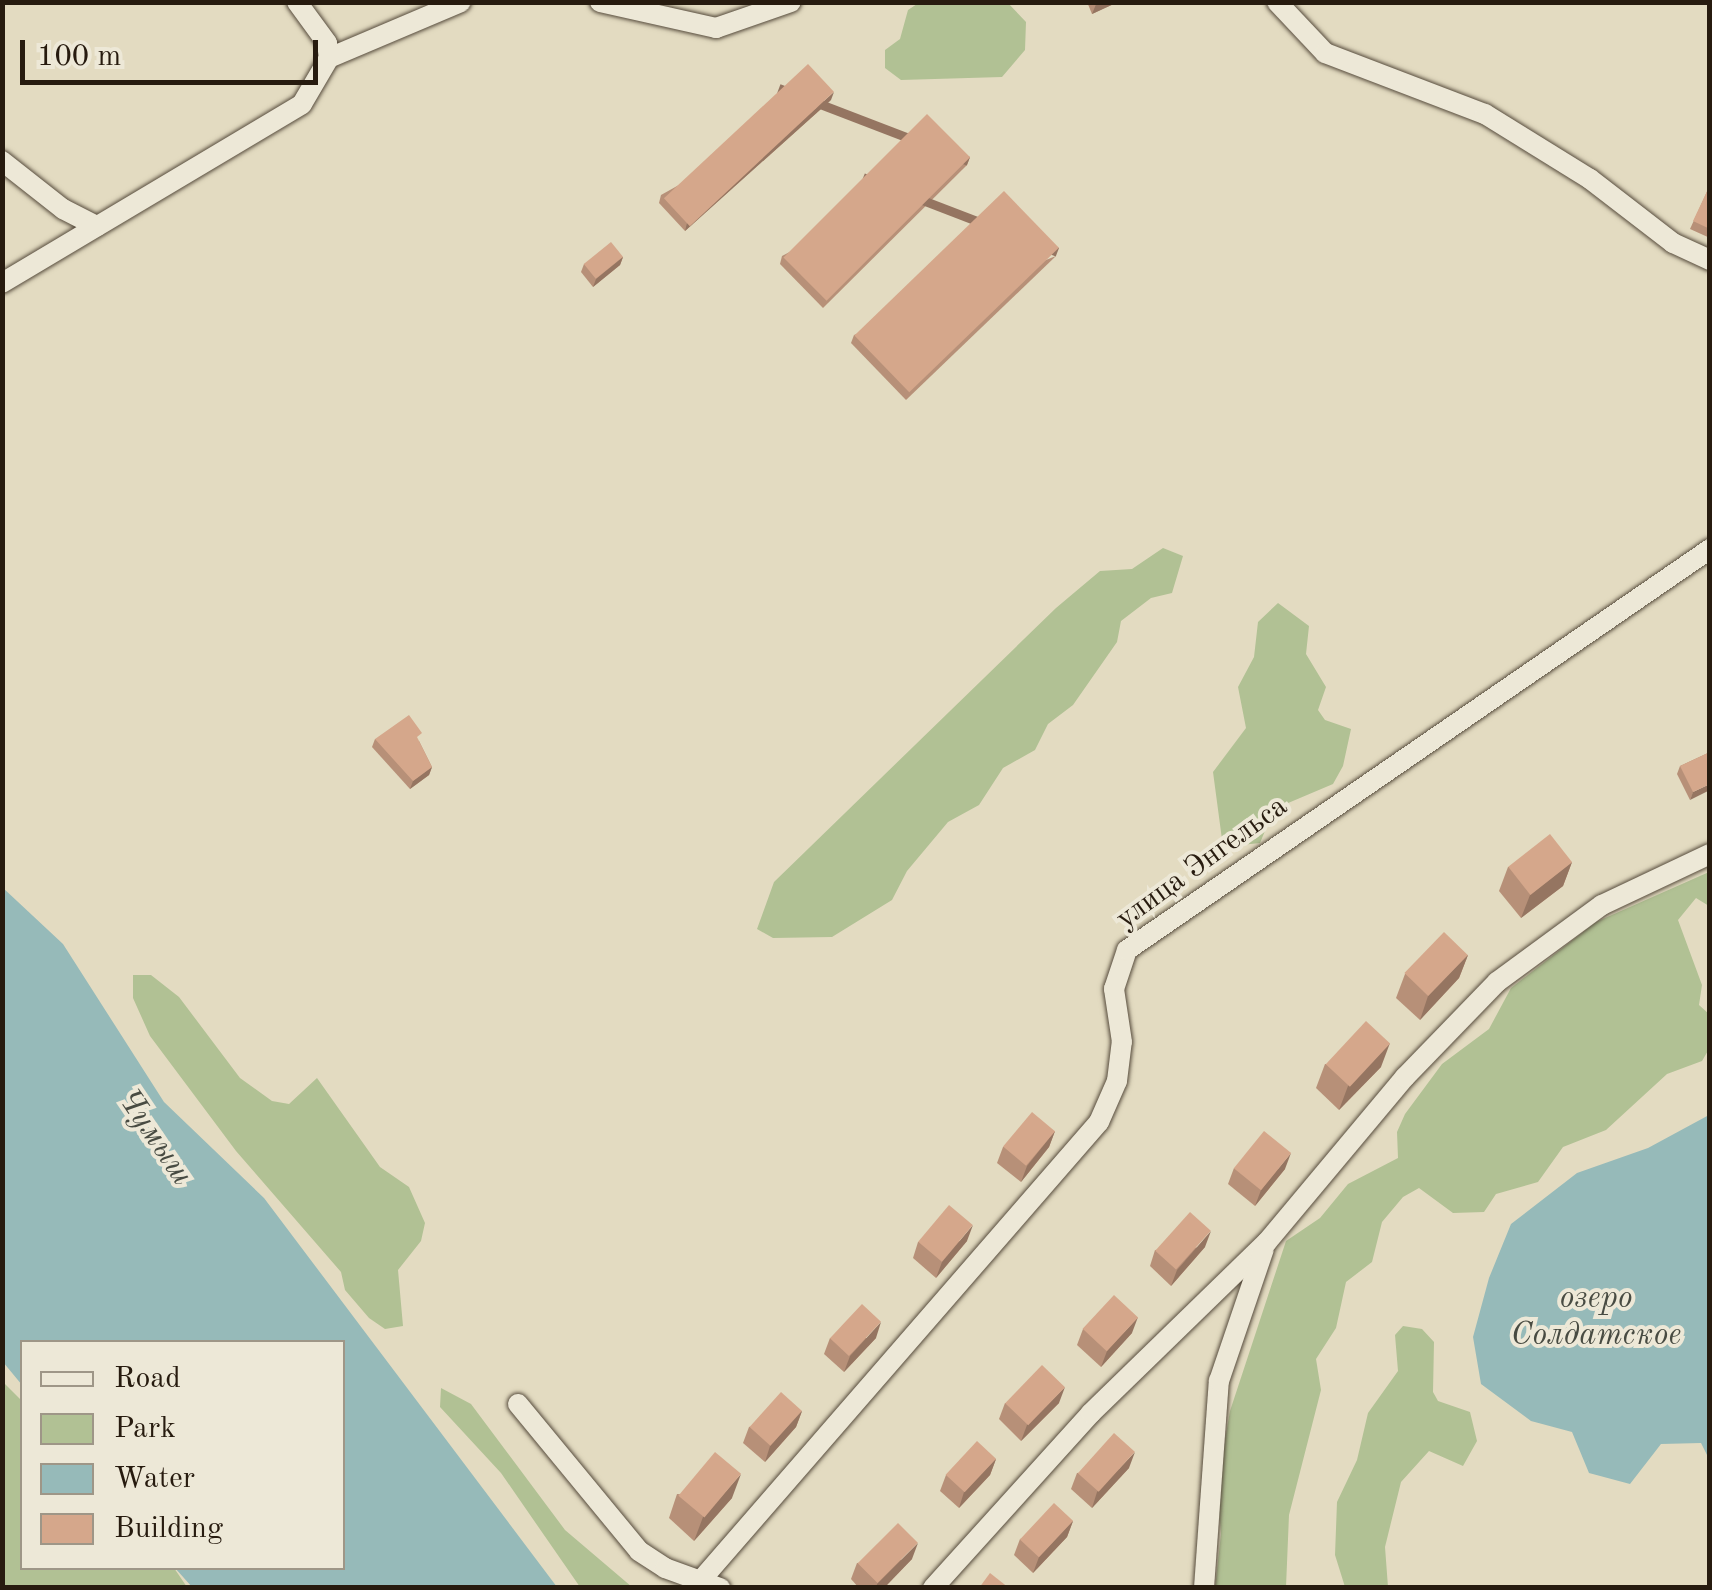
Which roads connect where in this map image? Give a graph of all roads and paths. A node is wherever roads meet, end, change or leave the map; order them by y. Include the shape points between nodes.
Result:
1 (297, 2) edge
2 (462, 2) edge
3 (600, 2) edge
4 (791, 2) edge
5 (1277, 2) edge
6 (329, 58) junction
7 (2, 160) edge
8 (96, 226) junction
9 (1710, 260) edge
10 (2, 283) edge
11 (1710, 549) edge
12 (1710, 854) edge
13 (1266, 1242) junction
14 (518, 1404) dead end
15 (711, 1583) edge
16 (933, 1588) edge
17 (1204, 1588) edge

1 - 6 street via 327,44
2 - 6 street
3 - 4 street via 716,28
5 - 9 street via 1325,53 1485,114 1590,179 1672,243
6 - 8 street via 302,104
7 - 8 street via 63,209
8 - 10 street
11 - 15 street, улица Энгельса via 1126,950 1114,989 1122,1042 1117,1081 1099,1122
12 - 13 street via 1602,904 1496,982 1406,1076
13 - 16 street via 1091,1413
13 - 17 street via 1219,1381
14 - 15 street, улица Энгельса via 639,1551

